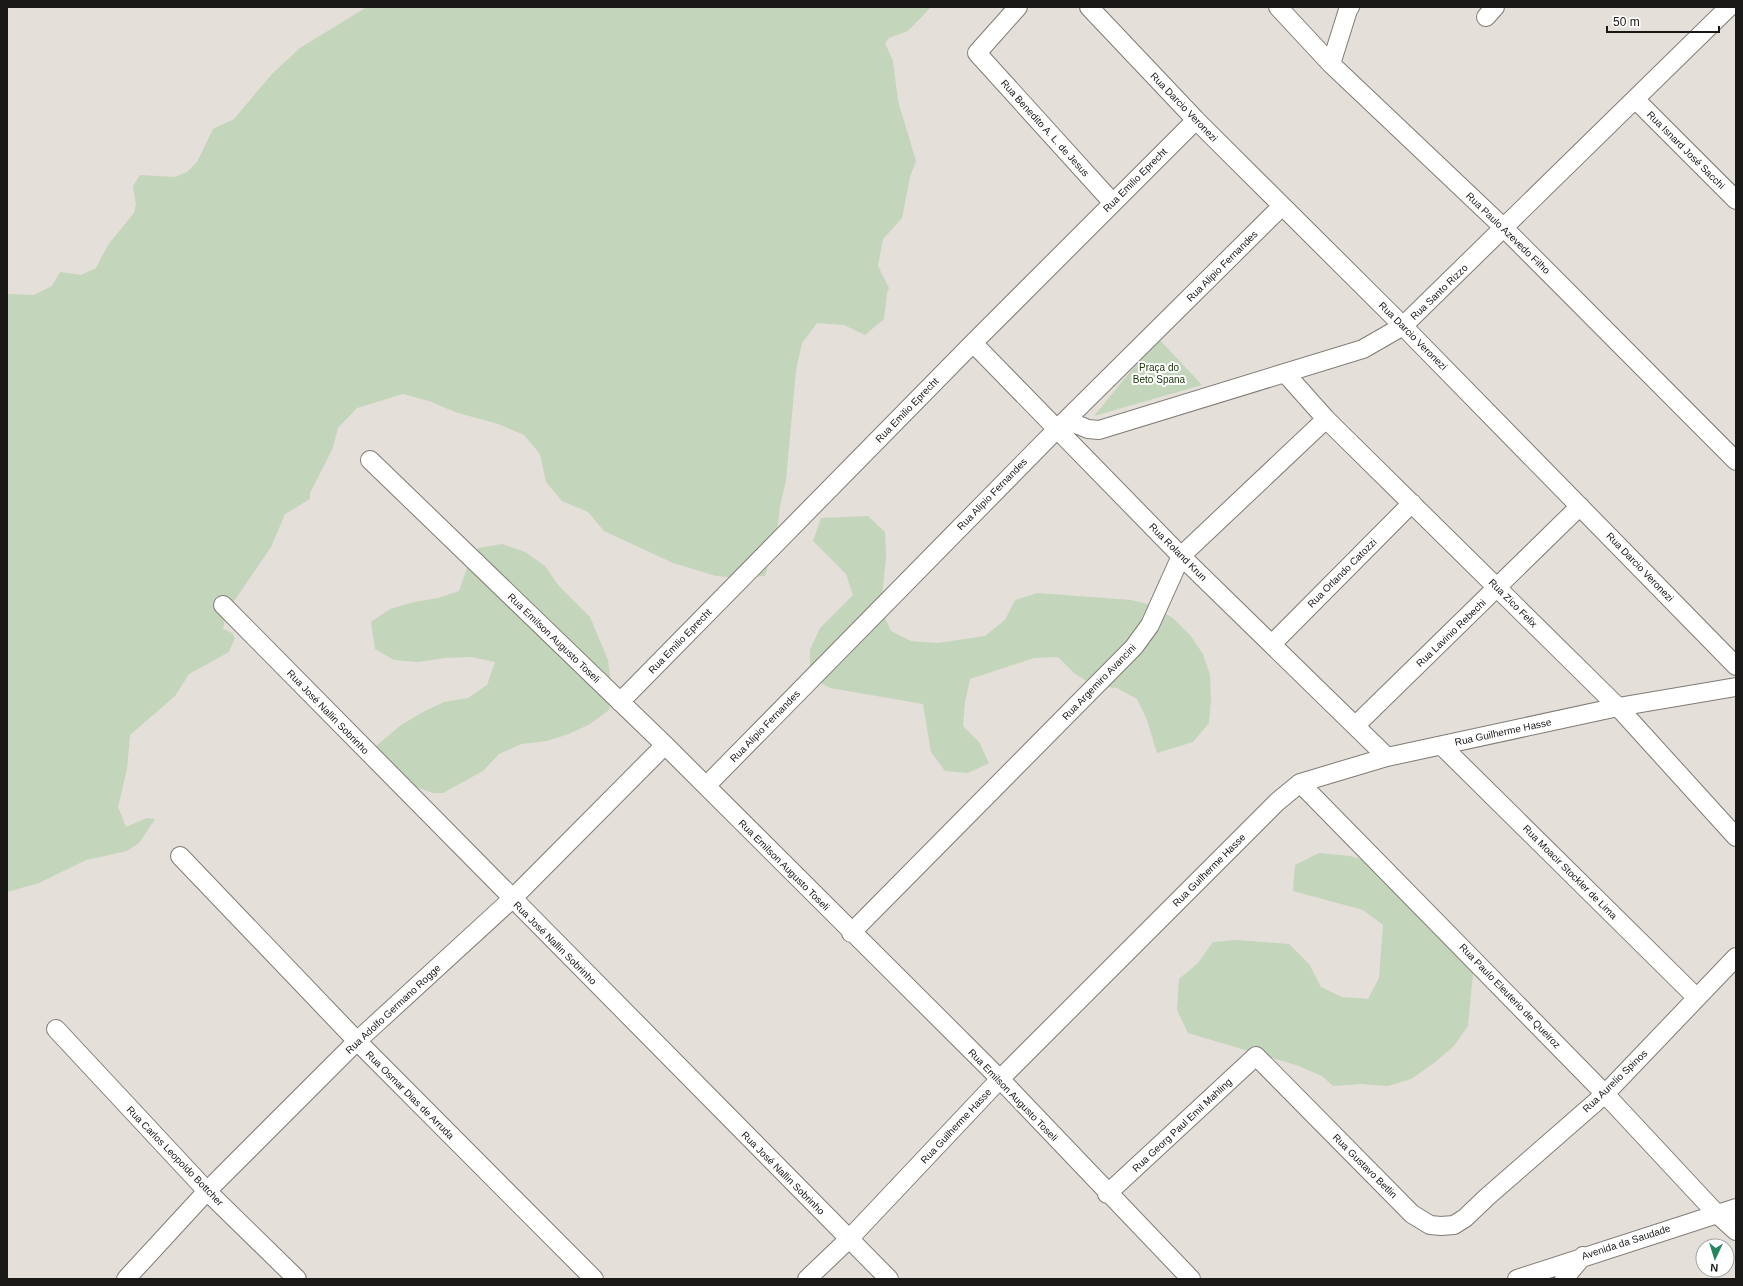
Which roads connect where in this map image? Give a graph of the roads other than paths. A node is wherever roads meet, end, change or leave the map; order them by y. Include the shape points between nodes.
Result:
1 (1018, 7) edge
2 (1089, 7) edge
3 (1278, 7) edge
4 (1729, 7) edge
5 (1348, 8) edge
6 (1331, 64) junction
7 (1635, 99) junction
8 (1196, 120) junction
9 (1736, 200) edge
10 (1113, 203) junction
11 (1282, 206) junction
12 (1504, 228) junction
13 (1403, 326) junction
14 (973, 343) junction
15 (1285, 373) junction
16 (1326, 419) junction
17 (1062, 424) junction
18 (370, 460) dead end
19 (1736, 461) edge
20 (1412, 503) junction
21 (1580, 506) junction
22 (1181, 556) junction
23 (1498, 588) junction
24 (223, 605) dead end
25 (1272, 644) junction
26 (1736, 666) edge
27 (1736, 687) edge
28 (620, 702) junction
29 (1618, 707) junction
30 (1355, 726) junction
31 (665, 745) junction
32 (1442, 746) junction
33 (1387, 757) junction
34 (1300, 783) junction
35 (706, 786) junction
36 (1736, 837) edge
37 (180, 856) dead end
38 (512, 899) junction
39 (851, 933) junction
40 (1736, 957) edge
41 (1697, 998) junction
42 (56, 1029) dead end
43 (357, 1041) junction
44 (1256, 1056) joint
45 (1000, 1080) junction
46 (1605, 1094) junction
47 (207, 1191) junction
48 (1107, 1194) junction
49 (1487, 1197) joint
50 (1736, 1208) edge
51 (1716, 1213) junction
52 (1736, 1231) edge
53 (849, 1239) junction
54 (1583, 1256) junction
55 (126, 1279) edge
56 (297, 1279) edge
57 (594, 1279) edge
58 (807, 1279) edge
59 (889, 1279) edge
60 (1191, 1279) edge
61 (1517, 1279) edge
62 (1564, 1279) edge

1 - 10 street, Rua Benedito A. L. de Jesus via 977,53
2 - 8 street, Rua Darcio Veronezi
3 - 6 street, Rua Paulo Azevedo Filho
4 - 7 street, Rua Santo Rizzo
5 - 6 street
6 - 12 street, Rua Paulo Azevedo Filho
7 - 9 street, Rua Isnard José Sacchi
7 - 12 street, Rua Santo Rizzo
8 - 10 street, Rua Emilio Eprecht
8 - 11 street, Rua Darcio Veronezi
10 - 14 street, Rua Emilio Eprecht
11 - 13 street, Rua Darcio Veronezi
11 - 17 street, Rua Alipio Fernandes
12 - 13 street, Rua Santo Rizzo
12 - 19 street, Rua Paulo Azevedo Filho
13 - 15 street, Rua Santo Rizzo via 1363,349
13 - 21 street, Rua Darcio Veronezi
14 - 17 street, Rua Roland Krun
14 - 28 street, Rua Emilio Eprecht
15 - 16 street, Rua Zico Felix
15 - 17 street, Rua Santo Rizzo via 1099,430
16 - 20 street, Rua Zico Felix
16 - 22 street, Rua Argemiro Avancini
17 - 22 street, Rua Roland Krun
17 - 35 street, Rua Alipio Fernandes
18 - 28 street, Rua Emilson Augusto Toseli
20 - 23 street, Rua Zico Felix
20 - 25 street, Rua Orlando Catozzi
21 - 23 street, Rua Lavinio Rebechi
21 - 26 street, Rua Darcio Veronezi
22 - 25 street, Rua Roland Krun
22 - 39 street, Rua Argemiro Avancini via 1150,625 1134,647
23 - 29 street, Rua Zico Felix
23 - 30 street, Rua Lavinio Rebechi
24 - 38 street, Rua José Nallin Sobrinho
25 - 30 street, Rua Roland Krun
27 - 29 street, Rua Guilherme Hasse
28 - 31 street, Rua Emilson Augusto Toseli
29 - 32 street, Rua Guilherme Hasse
29 - 36 street, Rua Zico Felix
30 - 33 street, Rua Roland Krun
31 - 35 street, Rua Emilson Augusto Toseli
31 - 38 street, Rua Adolfo Germano Rogge
32 - 33 street, Rua Guilherme Hasse
32 - 41 street, Rua Moacir Stockler de Lima
33 - 34 street, Rua Guilherme Hasse
34 - 45 street, Rua Guilherme Hasse via 1277,802
34 - 46 street, Rua Paulo Eleuterio de Queiroz
35 - 39 street, Rua Emilson Augusto Toseli
37 - 43 street, Rua Osmar Dias de Arruda
38 - 43 street, Rua Adolfo Germano Rogge
38 - 53 street, Rua José Nallin Sobrinho
39 - 45 street, Rua Emilson Augusto Toseli
40 - 41 street, Rua Aurelio Spinos
41 - 46 street, Rua Aurelio Spinos
42 - 47 street, Rua Carlos Leopoldo Bottcher
43 - 47 street, Rua Adolfo Germano Rogge
43 - 57 street, Rua Osmar Dias de Arruda
44 - 48 street, Rua Georg Paul Emil Mahling
44 - 49 street, Rua Gustavo Betlin via 1389,1192 1412,1214 1430,1225 1454,1225
45 - 48 street, Rua Emilson Augusto Toseli
45 - 53 street, Rua Guilherme Hasse
46 - 49 street, Rua Aurelio Spinos
46 - 51 street, Rua Paulo Eleuterio de Queiroz
47 - 55 street, Rua Adolfo Germano Rogge
47 - 56 street, Rua Carlos Leopoldo Bottcher
48 - 60 street, Rua Emilson Augusto Toseli
50 - 51 street, Avenida da Saudade
51 - 52 street, Rua Paulo Eleuterio de Queiroz
51 - 54 street, Avenida da Saudade
53 - 58 street, Rua Guilherme Hasse
53 - 59 street, Rua José Nallin Sobrinho
54 - 61 street, Avenida da Saudade
54 - 62 street

